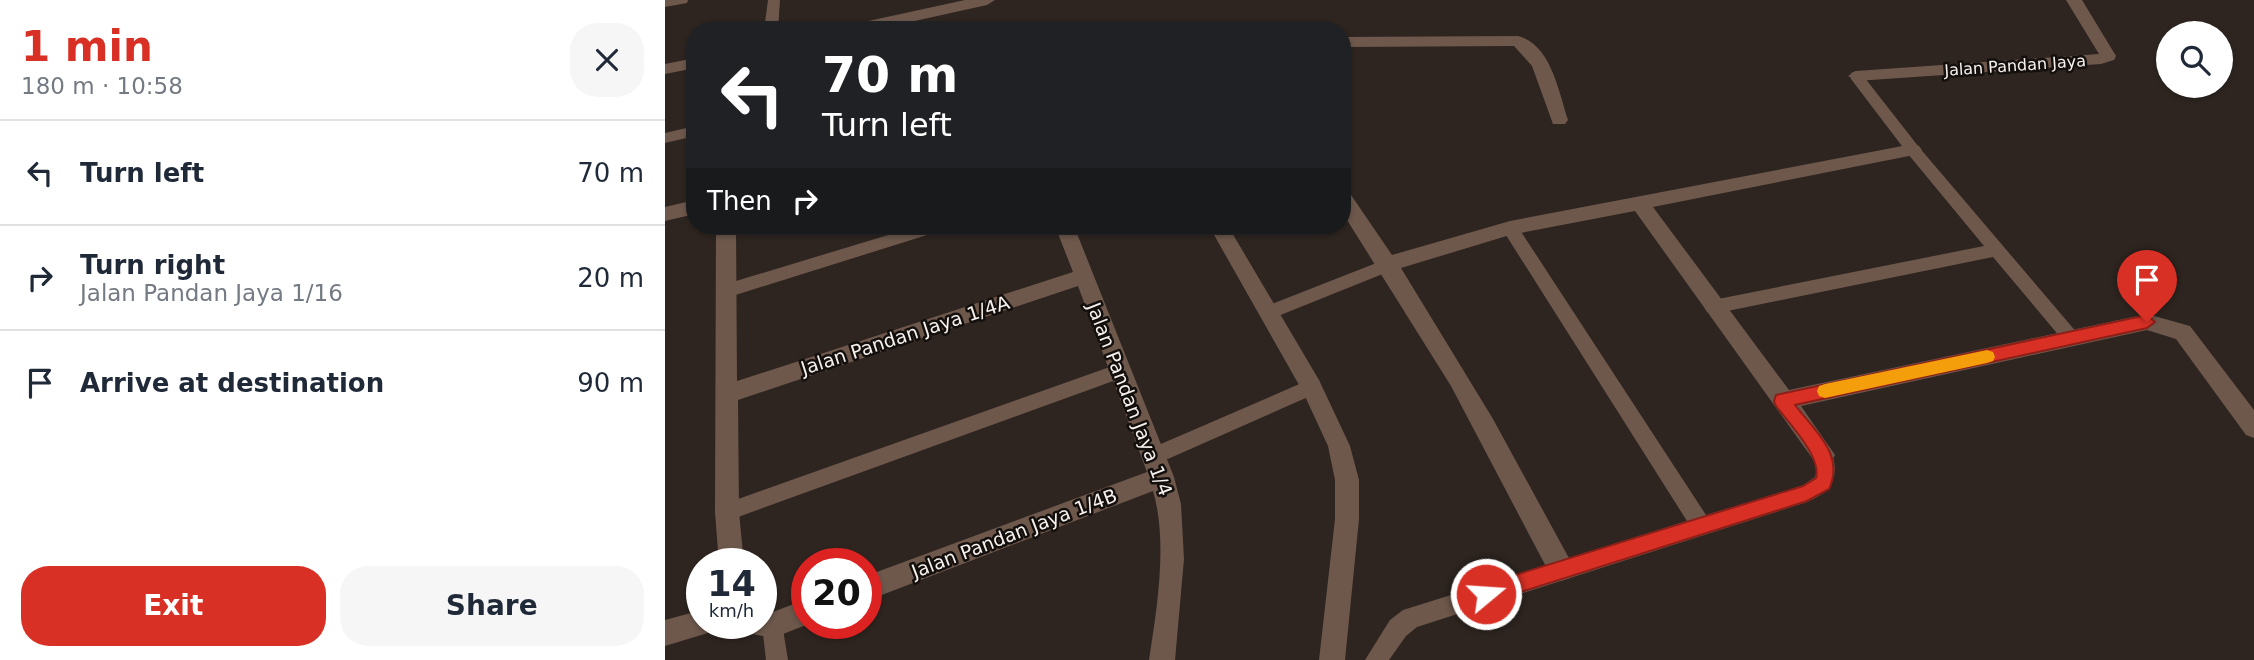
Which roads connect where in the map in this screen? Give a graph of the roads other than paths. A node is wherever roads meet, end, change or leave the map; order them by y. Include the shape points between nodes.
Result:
1 (682, 0) edge
2 (774, 0) edge
3 (987, 0) edge
4 (2074, 0) edge
5 (665, 3) edge
6 (772, 21) edge
7 (891, 21) edge
8 (1351, 42) edge
9 (686, 65) edge
10 (665, 69) edge
11 (1856, 76) joint
12 (1559, 120) dead end
13 (686, 133) edge
14 (665, 138) edge
15 (1913, 150) junction
16 (1640, 203) junction
17 (686, 209) edge
18 (1351, 210) edge
19 (665, 214) edge
20 (1510, 229) junction
21 (726, 235) edge
22 (908, 235) edge
23 (1068, 235) edge
24 (1223, 235) edge
25 (1997, 250) junction
26 (1389, 264) junction
27 (1084, 276) junction
28 (726, 291) junction
29 (1713, 307) junction
30 (1268, 313) junction
31 (2072, 339) junction
32 (1121, 371) junction
33 (1311, 387) junction
34 (727, 394) junction
35 (1782, 401) junction
36 (2254, 428) edge
37 (1823, 455) joint
38 (1158, 467) junction
39 (727, 512) junction
40 (1702, 526) junction
41 (730, 548) edge
42 (1561, 569) junction
43 (882, 582) edge
44 (686, 627) edge
45 (665, 633) edge
46 (768, 639) edge
47 (777, 660) edge
48 (1162, 660) edge
49 (1332, 660) edge
50 (1376, 660) edge

1 - 5 lane
2 - 6 lane
3 - 7 street
4 - 11 street, Jalan Pandan Jaya via 2108,55 2101,60
8 - 12 street via 1518,41 1539,63
9 - 10 street
11 - 15 lane
13 - 14 lane
15 - 16 street
15 - 25 lane
16 - 20 street
16 - 29 street
17 - 19 street
18 - 26 street
20 - 26 street
20 - 40 lane
21 - 28 street
22 - 28 lane
23 - 27 street, Jalan Pandan Jaya 1/4
24 - 30 street
25 - 29 lane
25 - 31 lane
26 - 30 lane
26 - 42 street via 1495,440
27 - 32 street, Jalan Pandan Jaya 1/4
27 - 34 street, Jalan Pandan Jaya 1/4A
28 - 34 street
29 - 35 street
30 - 33 street
31 - 35 street
31 - 36 street via 2147,322 2183,332
32 - 38 street, Jalan Pandan Jaya 1/4
32 - 39 lane
33 - 38 lane
33 - 49 street via 1339,446 1347,480
34 - 39 street
35 - 37 street
37 - 40 lane via 1827,469 1823,483 1807,493
38 - 43 street, Jalan Pandan Jaya 1/4B
38 - 48 street, Jalan Pandan Jaya 1/4 via 1172,532
39 - 41 street
40 - 42 lane
42 - 50 lane via 1411,618 1398,628
44 - 45 street
46 - 47 lane

